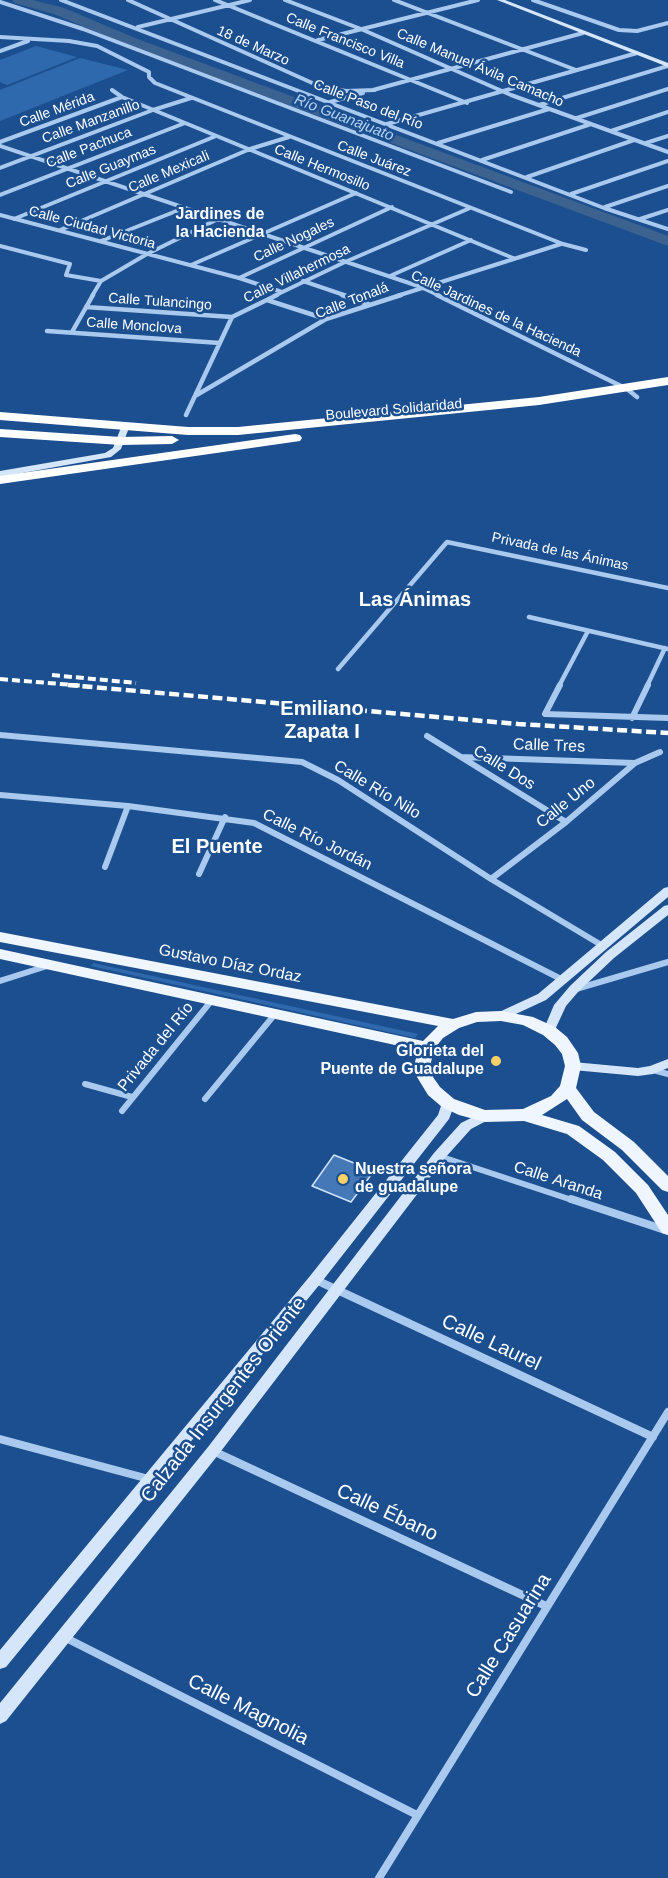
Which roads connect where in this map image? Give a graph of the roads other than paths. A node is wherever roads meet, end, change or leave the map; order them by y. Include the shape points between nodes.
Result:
1 (61, 0) edge
2 (128, 0) edge
3 (214, 0) edge
4 (250, 0) edge
5 (285, 0) edge
6 (394, 0) edge
7 (478, 0) edge
8 (500, 0) edge
9 (533, 0) edge
10 (0, 2) edge
11 (228, 6) junction
12 (428, 13) junction
13 (169, 20) junction
14 (668, 22) edge
15 (137, 27) junction
16 (361, 29) junction
17 (583, 33) junction
18 (0, 39) edge
19 (30, 40) junction
20 (317, 41) junction
21 (15, 45) junction
22 (523, 50) junction
23 (0, 51) edge
24 (637, 53) junction
25 (668, 65) edge
26 (452, 69) junction
27 (577, 70) junction
28 (412, 80) junction
29 (668, 89) edge
30 (112, 90) dead end
31 (375, 90) junction
32 (505, 91) junction
33 (122, 97) junction
34 (191, 98) junction
35 (329, 102) junction
36 (467, 103) junction
37 (538, 105) junction
38 (550, 109) junction
39 (153, 110) junction
40 (668, 112) edge
41 (576, 119) junction
42 (185, 123) junction
43 (387, 124) junction
44 (591, 124) junction
45 (611, 131) junction
46 (217, 136) junction
47 (668, 136) edge
48 (290, 137) junction
49 (634, 140) junction
50 (438, 143) junction
51 (645, 143) junction
52 (0, 144) edge
53 (250, 150) junction
54 (668, 152) edge
55 (30, 156) junction
56 (482, 160) junction
57 (668, 161) edge
58 (0, 168) edge
59 (66, 168) junction
60 (527, 177) junction
61 (104, 181) junction
62 (668, 186) edge
63 (511, 192) dead end
64 (356, 193) junction
65 (144, 194) junction
66 (570, 194) junction
67 (0, 195) edge
68 (392, 207) junction
69 (184, 208) junction
70 (470, 208) junction
71 (604, 208) junction
72 (668, 210) edge
73 (0, 215) edge
74 (14, 219) junction
75 (218, 219) junction
76 (640, 219) junction
77 (431, 224) junction
78 (668, 229) edge
79 (58, 230) junction
80 (260, 233) junction
81 (471, 240) junction
82 (100, 242) junction
83 (563, 244) junction
84 (0, 246) edge
85 (302, 247) junction
86 (586, 250) dead end
87 (147, 254) junction
88 (513, 258) junction
89 (345, 262) junction
90 (191, 265) junction
91 (390, 277) junction
92 (239, 278) junction
93 (101, 281) junction
94 (303, 281) junction
95 (421, 287) junction
96 (282, 292) junction
97 (266, 300) junction
98 (368, 304) junction
99 (86, 308) junction
100 (232, 317) junction
101 (326, 319) junction
102 (47, 331) dead end
103 (72, 333) junction
104 (220, 343) junction
105 (668, 381) edge
106 (668, 392) edge
107 (632, 393) junction
108 (195, 396) junction
109 (186, 415) dead end
110 (0, 416) edge
111 (0, 423) edge
112 (126, 425) junction
113 (338, 431) junction
114 (0, 434) edge
115 (121, 441) junction
116 (0, 474) edge
117 (0, 480) edge
118 (668, 588) edge
119 (529, 617) dead end
120 (588, 631) junction
121 (666, 649) edge
122 (338, 669) dead end
123 (632, 718) junction
124 (668, 718) edge
125 (0, 735) edge
126 (427, 736) dead end
127 (660, 752) dead end
128 (461, 757) junction
129 (635, 763) junction
130 (0, 795) edge
131 (128, 806) junction
132 (225, 817) junction
133 (566, 822) junction
134 (105, 867) dead end
135 (199, 874) dead end
136 (491, 879) junction
137 (668, 891) edge
138 (668, 909) edge
139 (0, 937) edge
140 (603, 946) junction
141 (0, 954) edge
142 (668, 962) edge
143 (48, 966) junction
144 (563, 980) junction
145 (0, 981) edge
146 (574, 989) junction
147 (212, 1000) junction
148 (276, 1013) junction
149 (501, 1016) junction
150 (453, 1024) junction
151 (549, 1031) junction
152 (427, 1047) junction
153 (668, 1064) edge
154 (573, 1066) junction
155 (653, 1070) junction
156 (668, 1074) edge
157 (85, 1084) dead end
158 (568, 1088) junction
159 (132, 1097) junction
160 (205, 1099) dead end
161 (448, 1103) junction
162 (122, 1111) dead end
163 (524, 1115) junction
164 (485, 1116) junction
165 (439, 1156) junction
166 (668, 1186) edge
167 (668, 1230) edge
168 (315, 1280) junction
169 (337, 1290) junction
170 (668, 1412) edge
171 (653, 1437) junction
172 (0, 1439) edge
173 (213, 1450) junction
174 (149, 1479) junction
175 (546, 1606) junction
176 (64, 1637) junction
177 (0, 1662) edge
178 (0, 1716) edge
179 (417, 1815) junction
180 (379, 1878) edge

1 - 15 street, Calle Paso del Río
2 - 13 street, 18 de Marzo
3 - 11 street, Calle Francisco Villa
4 - 11 street
5 - 16 street, Calle Manuel Ávila Camacho
6 - 12 street
7 - 12 street
8 - 17 main road
9 - 14 street via 619,30 637,31
10 - 63 street, Calle Paso del Río via 84,29
11 - 13 street
11 - 20 street, Calle Francisco Villa
12 - 16 street
12 - 22 street
13 - 15 street
13 - 31 street, 18 de Marzo via 319,86 346,91
15 - 35 street, Calle Paso del Río
16 - 20 street
16 - 26 street, Calle Manuel Ávila Camacho
17 - 22 street
17 - 24 main road
18 - 19 street
18 - 21 street
19 - 21 street
19 - 34 street, Calle Juárez via 97,46 149,72 155,83
20 - 28 street, Calle Francisco Villa
21 - 23 street
22 - 26 street
22 - 27 street
24 - 25 main road
24 - 27 street
25 - 37 street
26 - 28 street
26 - 32 street, Calle Manuel Ávila Camacho
27 - 32 street
28 - 31 street
28 - 36 street, Calle Francisco Villa
29 - 41 street
30 - 33 street, Calle Hermosillo
31 - 35 street
32 - 36 street
32 - 37 street, Calle Manuel Ávila Camacho
33 - 39 street, Calle Hermosillo
33 - 52 street, Calle Mérida
34 - 39 street, Calle Manzanillo
34 - 48 street, Calle Juárez
35 - 43 street, Calle Paso del Río
36 - 43 street
37 - 38 street, Calle Manuel Ávila Camacho
38 - 41 street, Calle Manuel Ávila Camacho
38 - 50 street
39 - 42 street, Calle Hermosillo
39 - 55 street, Calle Manzanillo
40 - 45 street
41 - 44 street, Calle Manuel Ávila Camacho
42 - 46 street, Calle Hermosillo
42 - 59 street, Calle Pachuca
43 - 50 street, Calle Paso del Río
44 - 45 street, Calle Manuel Ávila Camacho
44 - 56 street
45 - 49 street, Calle Manuel Ávila Camacho
46 - 53 street, Calle Hermosillo
46 - 61 street, Calle Guaymas
47 - 51 street
48 - 53 street, Calle Mexicali
48 - 70 street, Calle Juárez
49 - 51 street, Calle Manuel Ávila Camacho
49 - 60 street
50 - 56 street, Calle Paso del Río
51 - 54 street, Calle Manuel Ávila Camacho
52 - 55 street, Calle Jardines de la Hacienda
53 - 64 street, Calle Hermosillo
53 - 65 street, Calle Mexicali
55 - 58 street, Calle Manzanillo
55 - 59 street, Calle Jardines de la Hacienda
56 - 60 street, Calle Paso del Río
57 - 66 street
59 - 61 street, Calle Jardines de la Hacienda
59 - 67 street, Calle Pachuca
60 - 66 street, Calle Paso del Río
61 - 65 street, Calle Jardines de la Hacienda
61 - 74 street, Calle Guaymas
62 - 71 street
64 - 68 street, Calle Hermosillo
64 - 80 street
65 - 69 street, Calle Jardines de la Hacienda
65 - 79 street, Calle Mexicali
66 - 71 street, Calle Paso del Río
68 - 77 street, Calle Hermosillo
68 - 85 street, Calle Nogales
69 - 75 street, Calle Jardines de la Hacienda
69 - 82 street
70 - 77 street, Calle Villahermosa
70 - 83 street, Calle Juárez
71 - 76 street, Calle Paso del Río
72 - 76 street
73 - 74 street, Calle Ciudad Victoria
74 - 79 street, Calle Ciudad Victoria
75 - 80 street, Calle Jardines de la Hacienda
75 - 87 street
76 - 78 street, Calle Paso del Río
77 - 81 street, Calle Hermosillo
77 - 89 street, Calle Villahermosa
79 - 82 street, Calle Ciudad Victoria
80 - 85 street, Calle Jardines de la Hacienda
80 - 90 street
81 - 88 street, Calle Hermosillo
81 - 91 street
82 - 87 street, Calle Ciudad Victoria
83 - 86 street, Calle Juárez
83 - 88 street, Calle Tonalá
84 - 93 street via 70,264 66,275
85 - 89 street, Calle Jardines de la Hacienda
85 - 92 street, Calle Nogales
87 - 90 street, Calle Ciudad Victoria
87 - 93 street
88 - 95 street, Calle Tonalá
89 - 91 street, Calle Jardines de la Hacienda
89 - 94 street, Calle Villahermosa
90 - 92 street, Calle Ciudad Victoria
91 - 95 street, Calle Jardines de la Hacienda
92 - 96 street, Calle Ciudad Victoria
93 - 99 street
94 - 96 street, Calle Villahermosa
94 - 98 street
95 - 98 street, Calle Tonalá
95 - 107 street, Calle Jardines de la Hacienda
96 - 97 street, Calle Villahermosa
97 - 100 street, Calle Villahermosa
97 - 101 street
98 - 101 street, Calle Tonalá
99 - 100 street, Calle Tulancingo
99 - 103 street
100 - 104 street, Calle Villahermosa
101 - 108 street, Calle Tonalá
102 - 103 street, Calle Monclova
103 - 104 street, Calle Monclova
104 - 108 street, Calle Villahermosa
105 - 107 highway, Boulevard Solidaridad
106 - 107 highway, Boulevard Solidaridad
107 - 112 highway, Boulevard Solidaridad via 273,429 188,431
107 - 113 highway, Boulevard Solidaridad via 545,411
108 - 109 street, Calle Villahermosa
110 - 112 highway, Boulevard Solidaridad
111 - 112 highway via 89,429
112 - 115 main road
113 - 115 highway, Boulevard Solidaridad
113 - 117 highway
114 - 115 highway, Boulevard Solidaridad
115 - 116 main road via 114,452 101,458
118 - 122 street, Privada de las Ánimas via 447,542
119 - 120 street
120 - 121 street
120 - 123 street via 545,714
121 - 123 street
123 - 124 street
125 - 136 street, Calle Río Nilo via 302,762 373,801
126 - 128 street, Calle Dos
127 - 129 street, Calle Uno
128 - 129 street, Calle Tres
128 - 133 street, Calle Dos
129 - 133 street, Calle Uno
130 - 131 street, Calle Río Jordán
131 - 132 street, Calle Río Jordán
131 - 134 street
132 - 135 street
132 - 144 street, Calle Río Jordán via 265,827
133 - 136 street, Calle Uno
136 - 140 street, Calle Río Nilo
137 - 140 main road
138 - 146 main road
139 - 150 main road, Gustavo Díaz Ordaz
140 - 144 main road
141 - 143 main road
142 - 146 street
143 - 145 street
143 - 147 main road
144 - 149 main road via 528,1006
146 - 151 main road via 560,1005
147 - 148 main road
147 - 159 street, Privada del Río
148 - 152 main road
148 - 160 street
149 - 150 main road via 476,1017
149 - 151 main road
150 - 152 main road via 437,1034
151 - 154 main road via 570,1053
152 - 161 main road via 425,1077
153 - 155 main road
154 - 155 main road via 627,1072
154 - 158 main road
155 - 156 street
157 - 159 street
158 - 163 main road via 550,1104
158 - 166 main road via 588,1116 628,1146
159 - 162 street, Privada del Río
161 - 164 main road
161 - 168 main road, Calzada Insurgentes Oriente via 444,1116
163 - 164 main road
163 - 167 main road via 573,1130 609,1156 642,1189
164 - 165 main road, Calzada Insurgentes Oriente via 456,1134
165 - 167 street, Calle Aranda
165 - 169 main road, Calzada Insurgentes Oriente
168 - 169 street, Calle Laurel
168 - 174 main road, Calzada Insurgentes Oriente
169 - 171 street, Calle Laurel
169 - 173 main road, Calzada Insurgentes Oriente
170 - 171 street, Calle Casuarina
171 - 175 street, Calle Casuarina
172 - 174 street
173 - 175 street, Calle Ébano
173 - 176 main road, Calzada Insurgentes Oriente
174 - 177 main road, Calzada Insurgentes Oriente
175 - 179 street, Calle Casuarina
176 - 178 main road, Calzada Insurgentes Oriente
176 - 179 street, Calle Magnolia
179 - 180 street, Calle Casuarina

